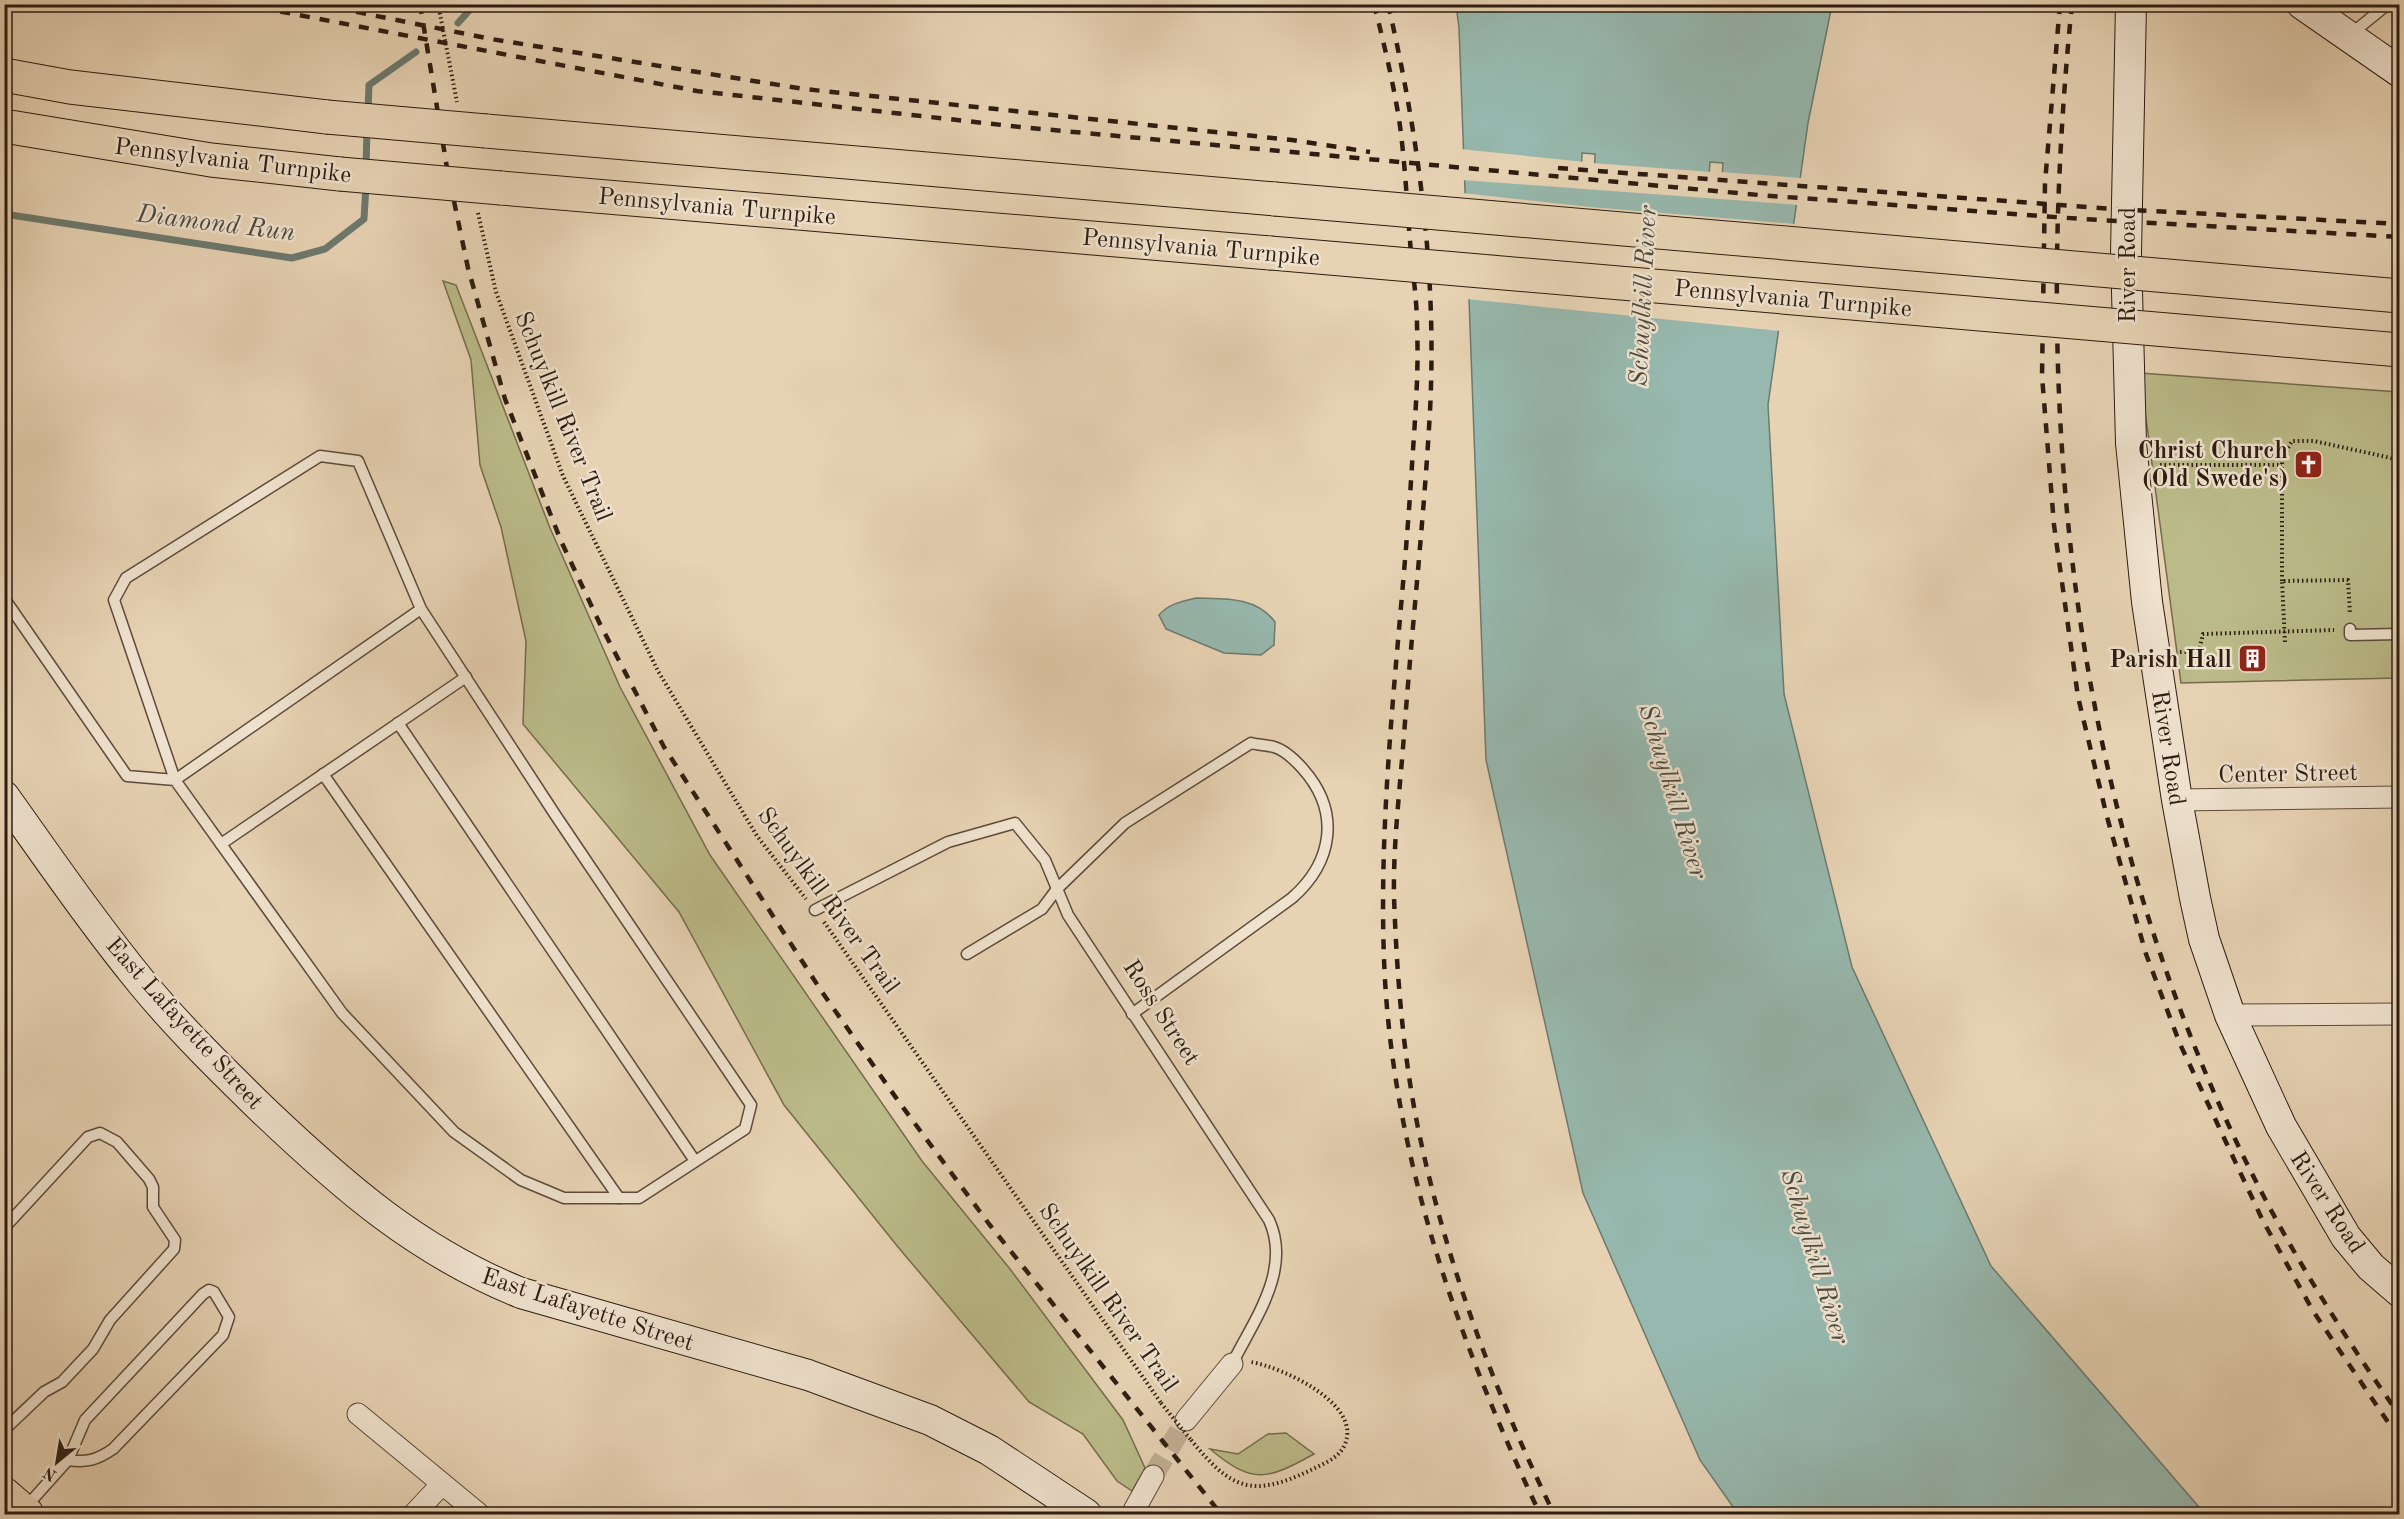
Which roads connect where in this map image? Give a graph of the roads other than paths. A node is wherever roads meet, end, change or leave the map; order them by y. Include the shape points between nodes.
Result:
1 (2131, 4) edge
2 (2302, 4) edge
3 (2388, 4) edge
4 (2348, 36) junction
5 (2400, 72) edge
6 (4, 75) edge
7 (4, 126) edge
8 (2400, 296) edge
9 (2400, 350) edge
10 (4, 598) edge
11 (422, 609) junction
12 (2350, 629) road end
13 (2400, 634) edge
14 (466, 677) junction
15 (398, 723) junction
16 (323, 774) junction
17 (175, 780) junction
18 (4, 796) edge
19 (2400, 797) edge
20 (2177, 800) junction
21 (221, 844) junction
22 (1057, 889) junction
23 (814, 910) road end
24 (967, 954) dead end
25 (1132, 1014) junction
26 (2400, 1014) edge
27 (2230, 1015) junction
28 (695, 1161) junction
29 (619, 1198) junction
30 (4, 1228) edge
31 (2400, 1292) edge
32 (1232, 1364) joint
33 (358, 1413) dead end
34 (4, 1430) edge
35 (1189, 1430) tunnel mouth
36 (68, 1460) junction
37 (1153, 1476) tunnel mouth
38 (442, 1484) junction
39 (18, 1506) edge
40 (1081, 1510) edge
41 (414, 1515) edge
42 (479, 1515) edge
43 (1132, 1515) edge

1 - 20 main road, River Road via 2126,253 2133,464 2147,602
2 - 4 main road
3 - 4 lane
4 - 5 main road
6 - 8 highway, bridge via 327,117
7 - 9 highway, Pennsylvania Turnpike, bridge via 211,160 340,174
10 - 17 lane via 127,776
11 - 14 lane
11 - 17 lane
11 - 17 lane via 358,461 320,456 126,578 114,600
12 - 13 lane via 2350,635
14 - 15 lane
14 - 28 lane via 751,1105 745,1129
15 - 16 lane
15 - 28 lane
16 - 21 lane
16 - 29 lane
17 - 21 lane
18 - 40 main road, East Lafayette Street via 100,930 181,1027 303,1148 369,1205 421,1243 476,1274 521,1293 808,1375 930,1419 989,1450
19 - 20 street, Center Street
20 - 27 main road, River Road via 2204,939
21 - 29 lane via 342,1014 454,1132 521,1180 564,1198
22 - 23 lane, Ross Street via 1045,860 1015,823 948,842
22 - 24 lane via 1042,909
22 - 25 lane, Ross Street via 1068,915
22 - 25 lane via 1125,823 1251,744 1276,747 1294,759 1314,781 1327,823 1326,846 1310,882
25 - 32 lane, Ross Street via 1275,1233 1274,1276
26 - 27 street
27 - 31 main road, River Road via 2281,1126 2335,1220 2358,1252
28 - 29 lane via 639,1198
30 - 34 lane via 88,1137 100,1133 117,1142 149,1179 153,1207 175,1240 174,1249 110,1320 93,1349 62,1382 44,1392
32 - 35 street, Ross Street
33 - 38 street
36 - 36 lane via 99,1459 112,1449 224,1335 230,1317 214,1292 203,1294 85,1420
36 - 39 lane
37 - 43 street
38 - 41 street
38 - 42 street

